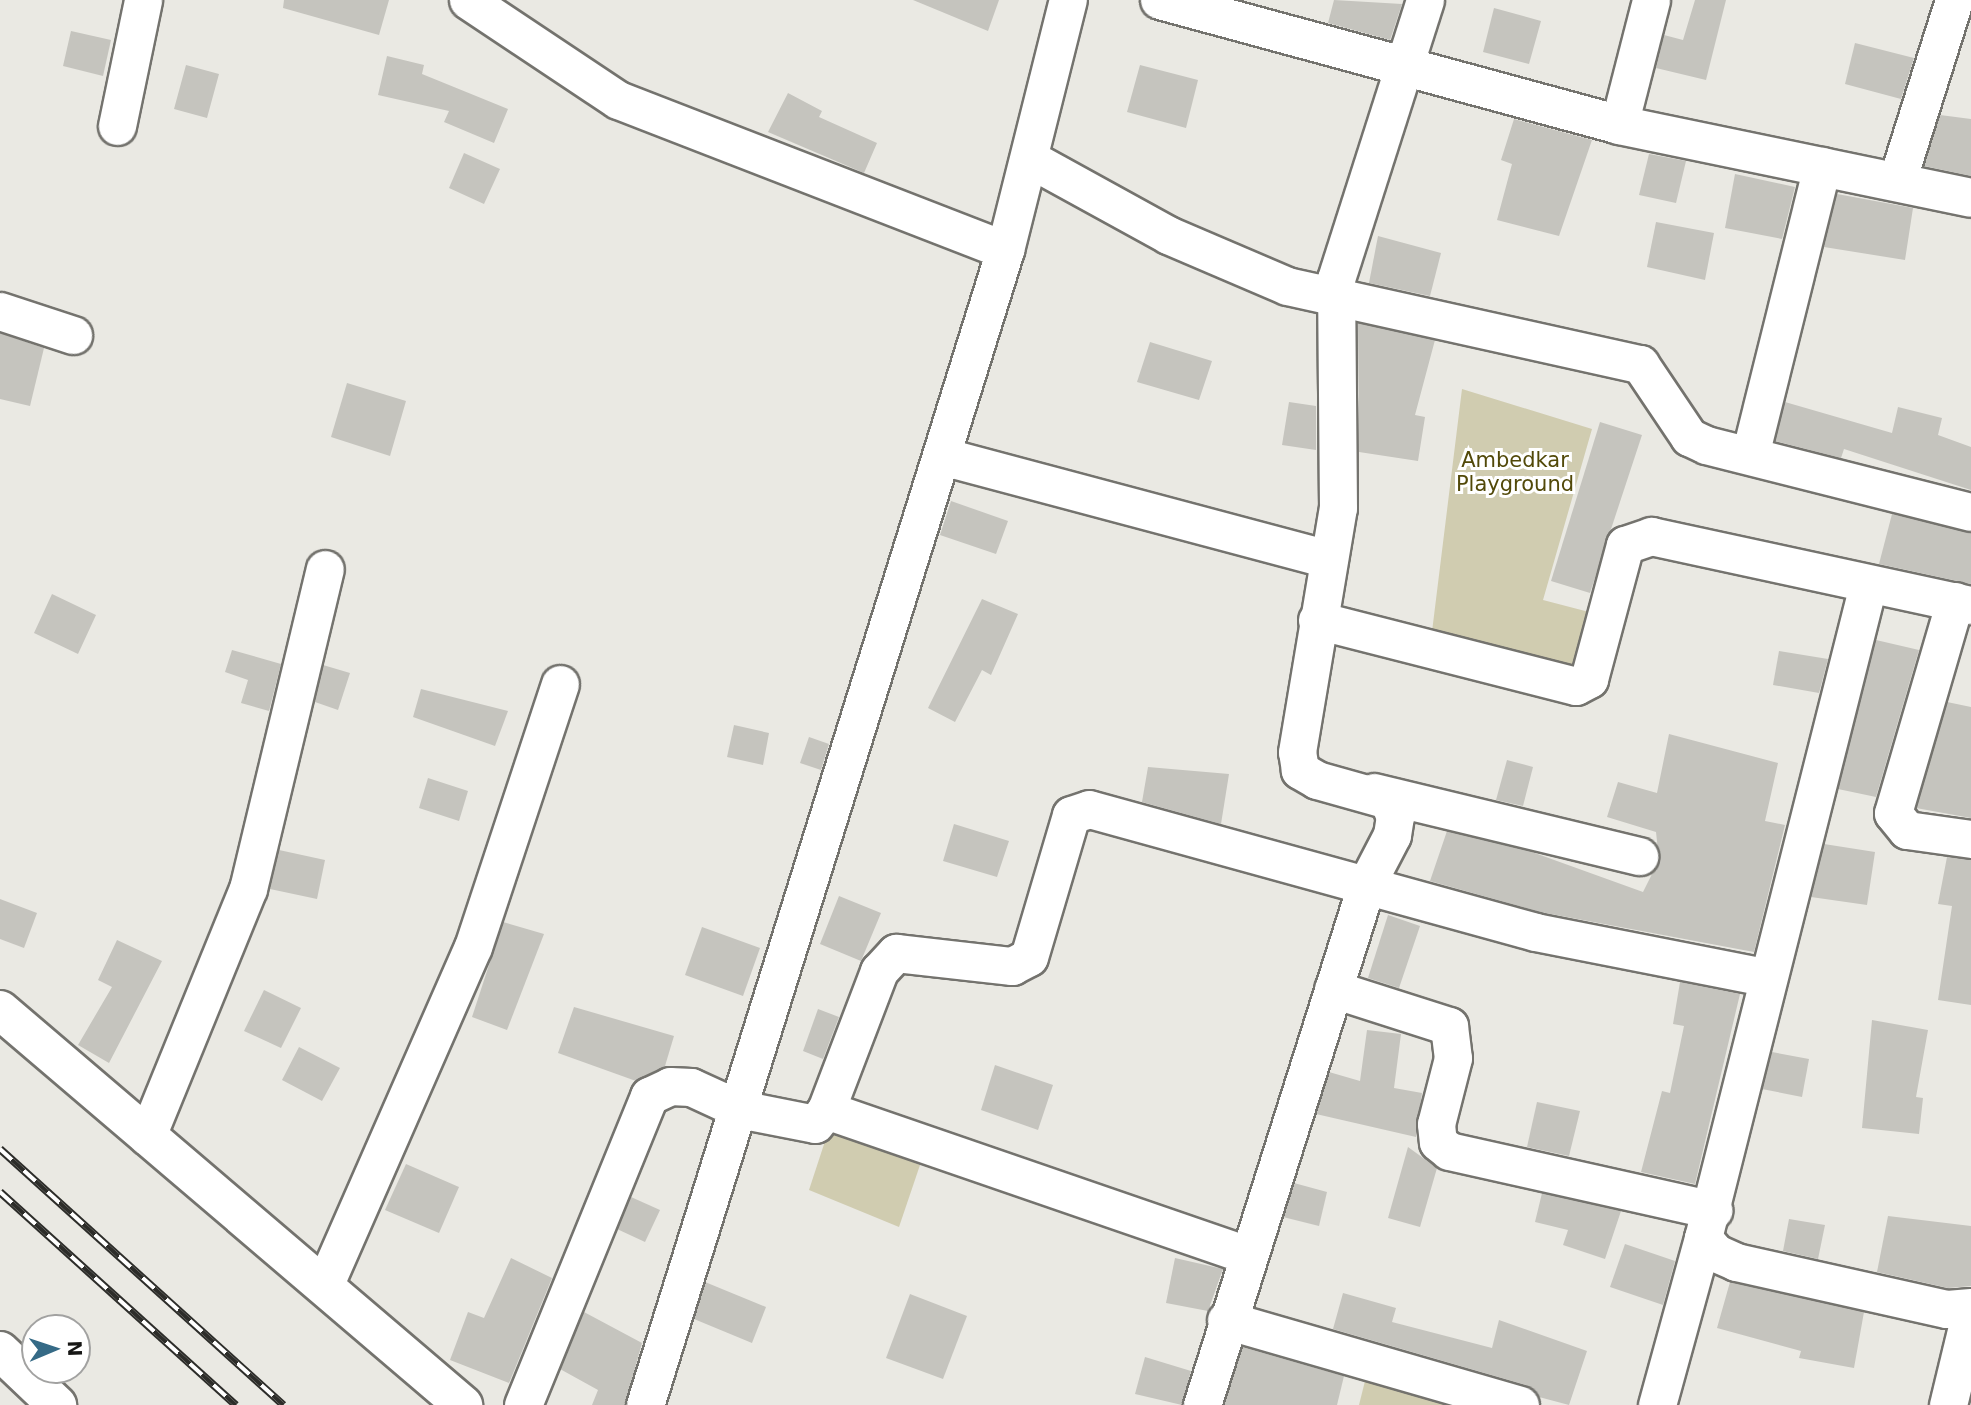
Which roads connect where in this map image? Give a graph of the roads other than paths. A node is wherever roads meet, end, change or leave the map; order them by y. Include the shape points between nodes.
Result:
1 (143, 0) edge
2 (468, 0) edge
3 (1068, 0) edge
4 (1160, 0) edge
5 (1425, 0) edge
6 (1651, 0) edge
7 (1954, 0) edge
8 (1219, 7) edge
9 (1403, 68) junction
10 (1619, 125) junction
11 (117, 126) dead end
12 (1030, 159) junction
13 (1822, 166) junction
14 (1897, 181) junction
15 (1971, 198) edge
16 (1005, 250) junction
17 (1336, 298) junction
18 (0, 311) edge
19 (73, 335) dead end
20 (1750, 455) junction
21 (945, 457) junction
22 (1971, 512) edge
23 (1329, 559) junction
24 (325, 569) dead end
25 (1868, 585) junction
26 (1963, 603) edge
27 (1317, 621) junction
28 (560, 684) dead end
29 (1374, 792) junction
30 (1971, 839) edge
31 (1639, 856) dead end
32 (1367, 883) junction
33 (1765, 978) junction
34 (1333, 989) junction
35 (0, 1010) edge
36 (739, 1109) junction
37 (826, 1111) junction
38 (147, 1136) junction
39 (1708, 1224) junction
40 (1245, 1254) junction
41 (324, 1286) junction
42 (1971, 1309) edge
43 (1226, 1320) junction
44 (0, 1351) edge
45 (1957, 1397) edge
46 (50, 1402) edge
47 (463, 1405) edge
48 (523, 1405) edge
49 (645, 1405) edge
50 (1202, 1405) edge
51 (1520, 1405) edge
52 (1657, 1405) edge

1 - 11 street
2 - 16 street via 618,100
3 - 12 street
4 - 8 street
5 - 9 street
6 - 10 street
7 - 14 street
8 - 9 street
9 - 10 street
9 - 17 street via 1345,237
10 - 13 street
12 - 16 street
12 - 17 street via 1203,252
13 - 14 street
13 - 20 street
14 - 15 street
16 - 21 street
17 - 20 street via 1640,364 1689,437
17 - 23 street via 1340,479
18 - 19 street
20 - 22 street
21 - 23 street
21 - 36 street
23 - 27 street
24 - 38 street via 248,889
25 - 26 street
25 - 27 street via 1637,536 1625,545 1619,562 1589,679 1576,686
25 - 33 street
26 - 30 street via 1893,813 1907,830
27 - 29 street via 1299,716 1300,770
28 - 41 street via 473,947
29 - 31 street
29 - 32 street via 1388,800 1395,817
32 - 33 street via 1535,932
32 - 34 street
32 - 37 street via 1089,809 1071,815 1029,957 1012,966 896,953 879,971
33 - 39 street
34 - 39 street via 1449,1026 1453,1058 1436,1124 1438,1142 1449,1151
34 - 40 street
35 - 38 street
36 - 37 street via 815,1124
36 - 48 street via 691,1087 670,1086 639,1106
36 - 49 street
37 - 40 street
38 - 41 street
39 - 42 street via 1716,1253 1736,1262 1947,1308
39 - 52 street
40 - 43 street
41 - 47 street
42 - 45 street
43 - 50 street
43 - 51 street
44 - 46 street

